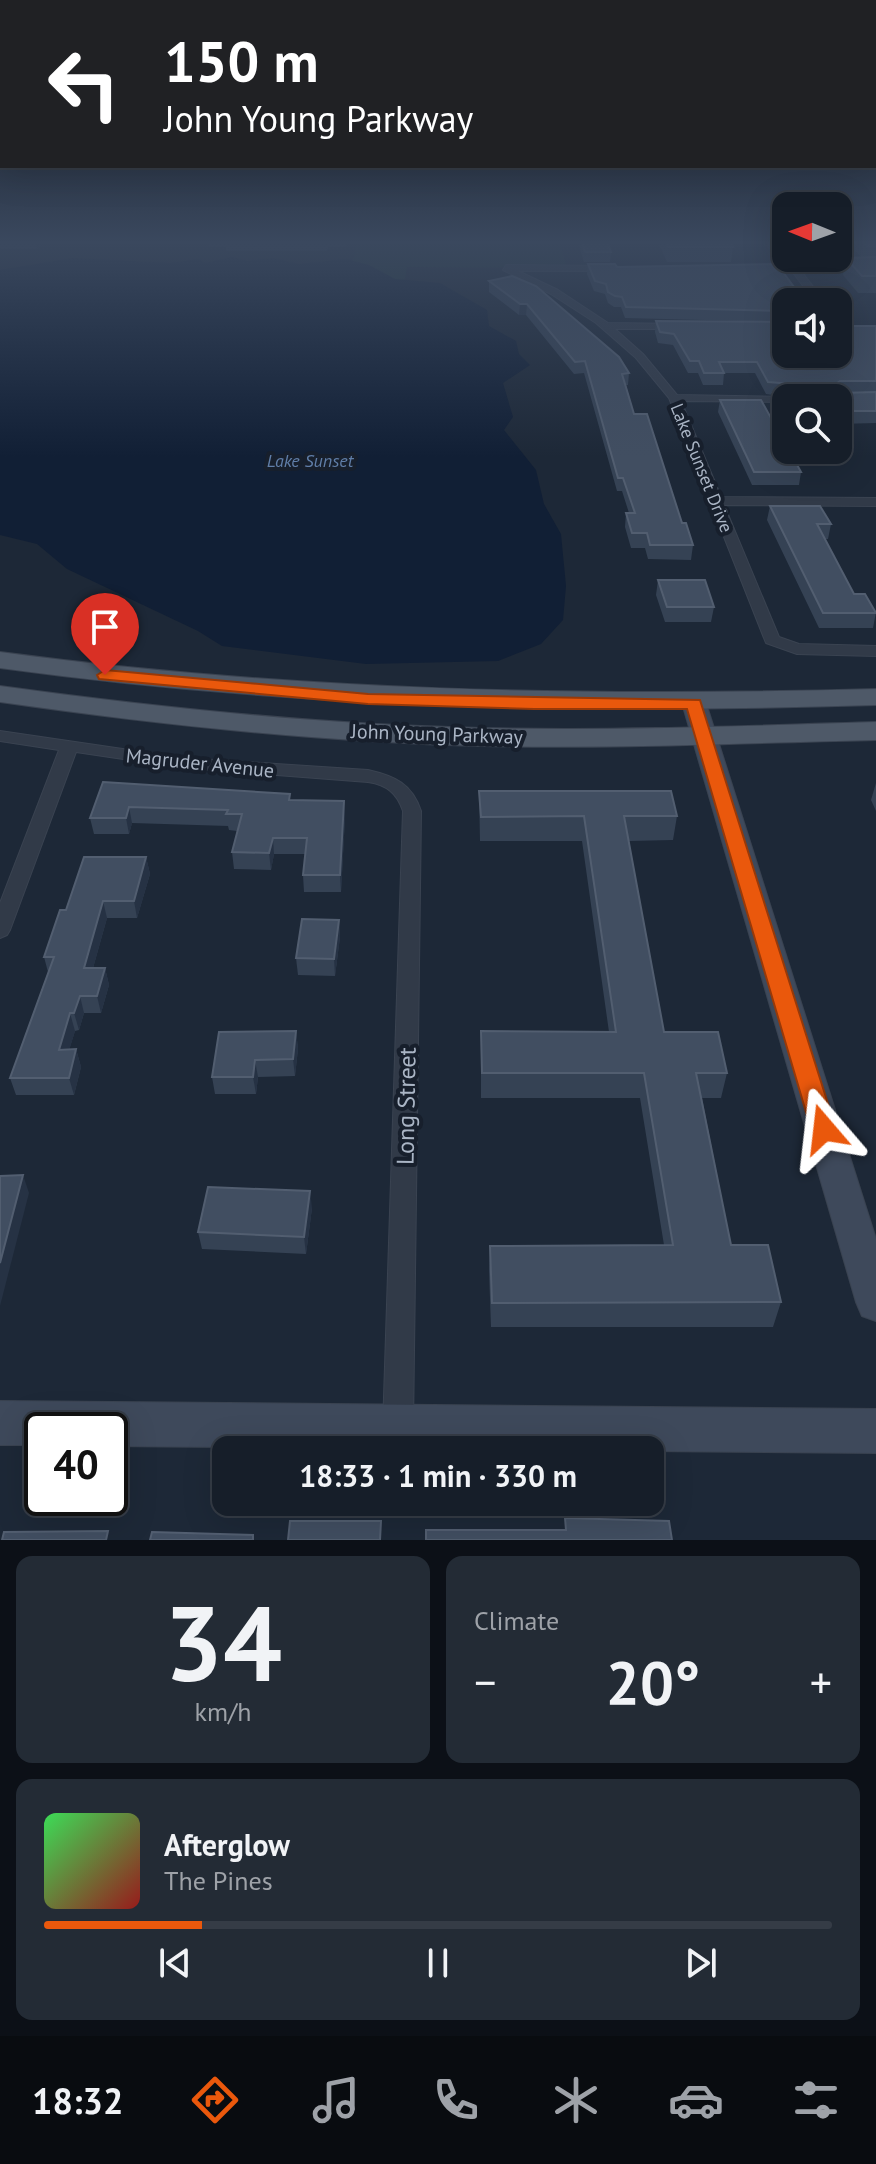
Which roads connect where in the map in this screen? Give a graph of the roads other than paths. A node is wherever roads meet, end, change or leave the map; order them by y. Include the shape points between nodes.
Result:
1 (590, 314) edge
2 (605, 326) junction
3 (698, 326) edge
4 (674, 398) junction
5 (772, 399) edge
6 (716, 501) junction
7 (876, 502) edge
8 (876, 651) edge
9 (0, 660) edge
10 (0, 694) edge
11 (876, 697) edge
12 (694, 703) junction
13 (876, 731) edge
14 (0, 736) edge
15 (705, 736) junction
16 (69, 748) junction
17 (400, 787) joint
18 (0, 930) edge
19 (876, 1302) edge
20 (0, 1423) edge
21 (398, 1428) junction
22 (876, 1431) edge

1 - 2 street, Lake Sunset Drive
2 - 3 street
2 - 4 street, Lake Sunset Drive via 645,361
4 - 5 street
4 - 6 street, Lake Sunset Drive
6 - 7 street
6 - 8 street, Lake Sunset Drive via 768,635 780,645 816,651
9 - 12 main road, John Young Parkway via 296,695 534,704
10 - 15 main road, John Young Parkway via 202,720 346,730 546,738
11 - 12 main road, John Young Parkway
12 - 15 street
13 - 15 main road, John Young Parkway
14 - 16 street, Magruder Avenue
15 - 19 street
16 - 17 street, Magruder Avenue via 270,771 368,776
16 - 18 street
17 - 21 street, Long Street via 412,811
20 - 21 street
21 - 22 street

